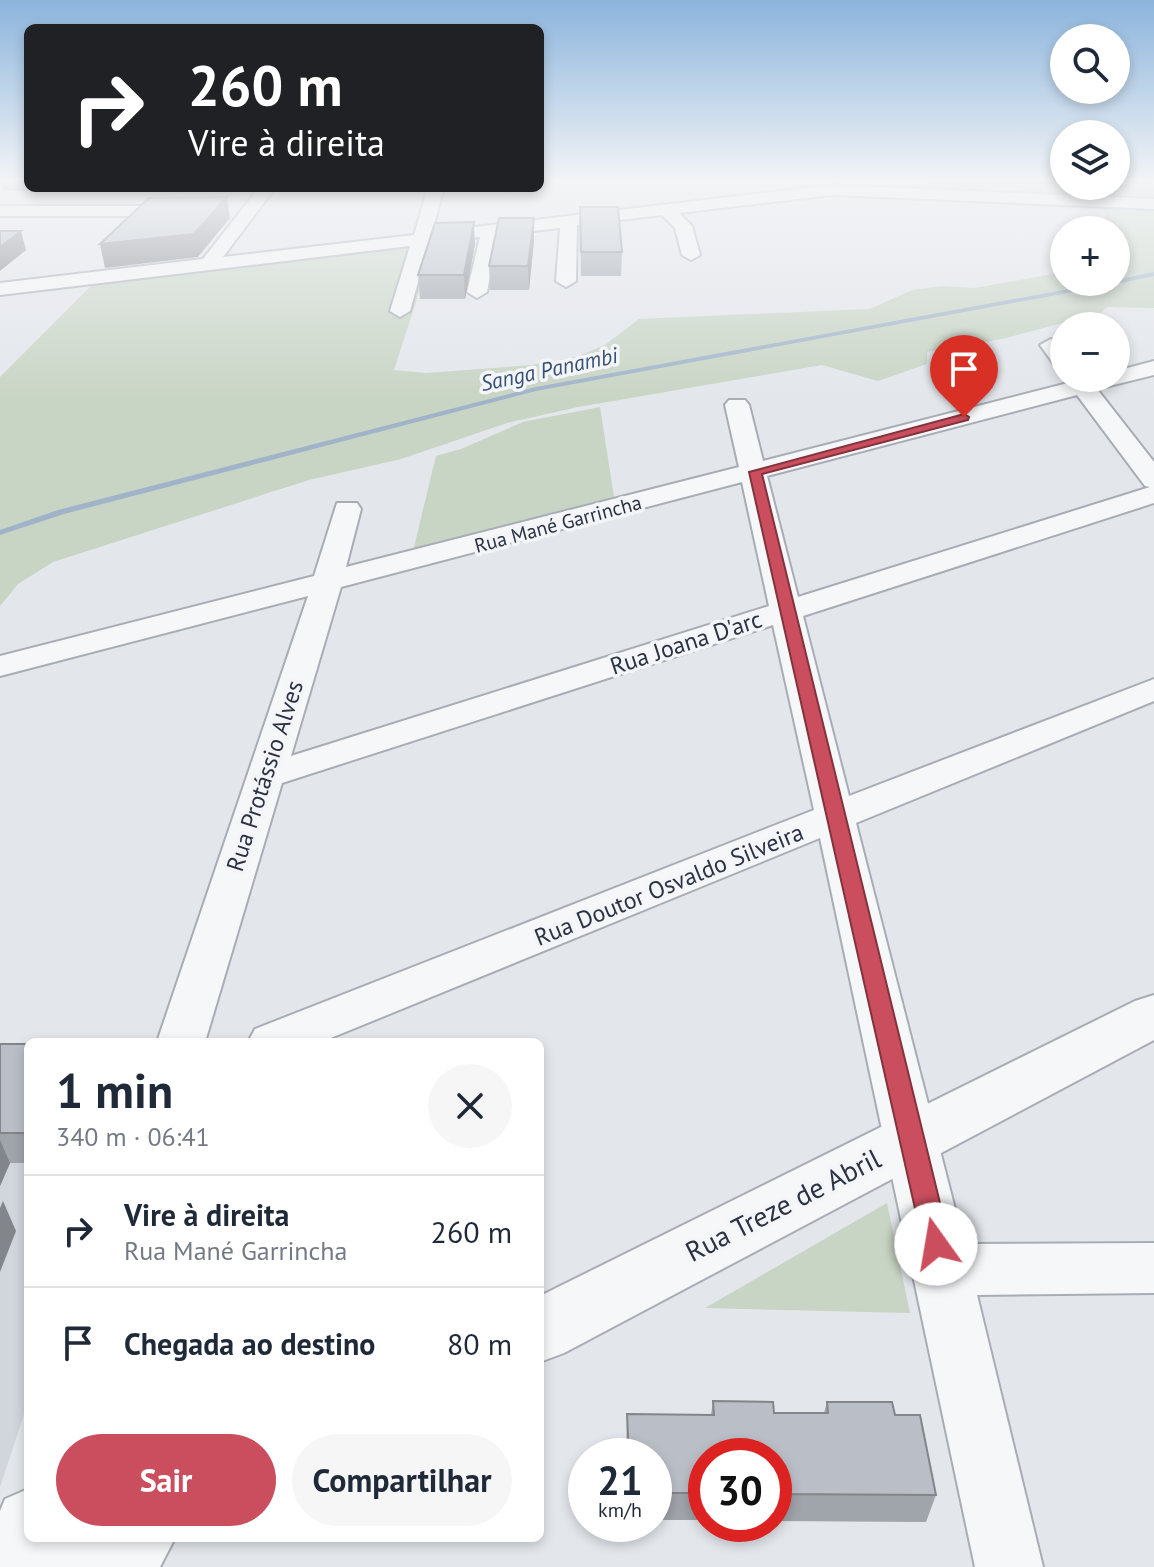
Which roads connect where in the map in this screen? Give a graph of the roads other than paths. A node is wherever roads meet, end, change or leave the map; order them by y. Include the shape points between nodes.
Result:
1 (217, 253) edge
2 (320, 253) edge
3 (415, 253) edge
4 (485, 253) edge
5 (567, 253) edge
6 (207, 266) junction
7 (566, 281) dead end
8 (0, 289) edge
9 (477, 292) dead end
10 (400, 311) dead end
11 (1154, 368) edge
12 (1130, 374) edge
13 (1050, 390) edge
14 (1088, 392) edge
15 (737, 405) dead end
16 (755, 472) junction
17 (1154, 480) edge
18 (1154, 494) edge
19 (347, 509) dead end
20 (327, 584) junction
21 (787, 611) junction
22 (0, 666) edge
23 (1154, 689) edge
24 (263, 777) junction
25 (836, 818) junction
26 (1154, 1015) edge
27 (182, 1038) edge
28 (282, 1038) edge
29 (911, 1139) junction
30 (1154, 1268) edge
31 (943, 1270) junction
32 (544, 1328) edge
33 (24, 1535) edge
34 (129, 1542) edge
35 (14, 1567) edge
36 (81, 1567) edge
37 (1009, 1567) edge

1 - 6 street
2 - 6 street
3 - 10 street
4 - 9 street
5 - 7 street
6 - 8 street
11 - 12 street, Rua Mané Garrincha
13 - 16 street, Rua Mané Garrincha
14 - 17 street
15 - 16 street
16 - 20 street, Rua Mané Garrincha
16 - 21 street
18 - 21 street, Rua Joana D'arc
19 - 20 street, Rua Protássio Alves
20 - 22 street, Rua Mané Garrincha
20 - 24 street, Rua Protássio Alves
21 - 24 street, Rua Joana D'arc
21 - 25 street
23 - 25 street, Rua Doutor Osvaldo Silveira
24 - 27 street, Rua Protássio Alves
25 - 28 street, Rua Doutor Osvaldo Silveira
25 - 29 street
26 - 29 street, Rua Treze de Abril
29 - 31 street
29 - 32 street, Rua Treze de Abril
30 - 31 street
31 - 37 street
33 - 35 street
34 - 36 street

